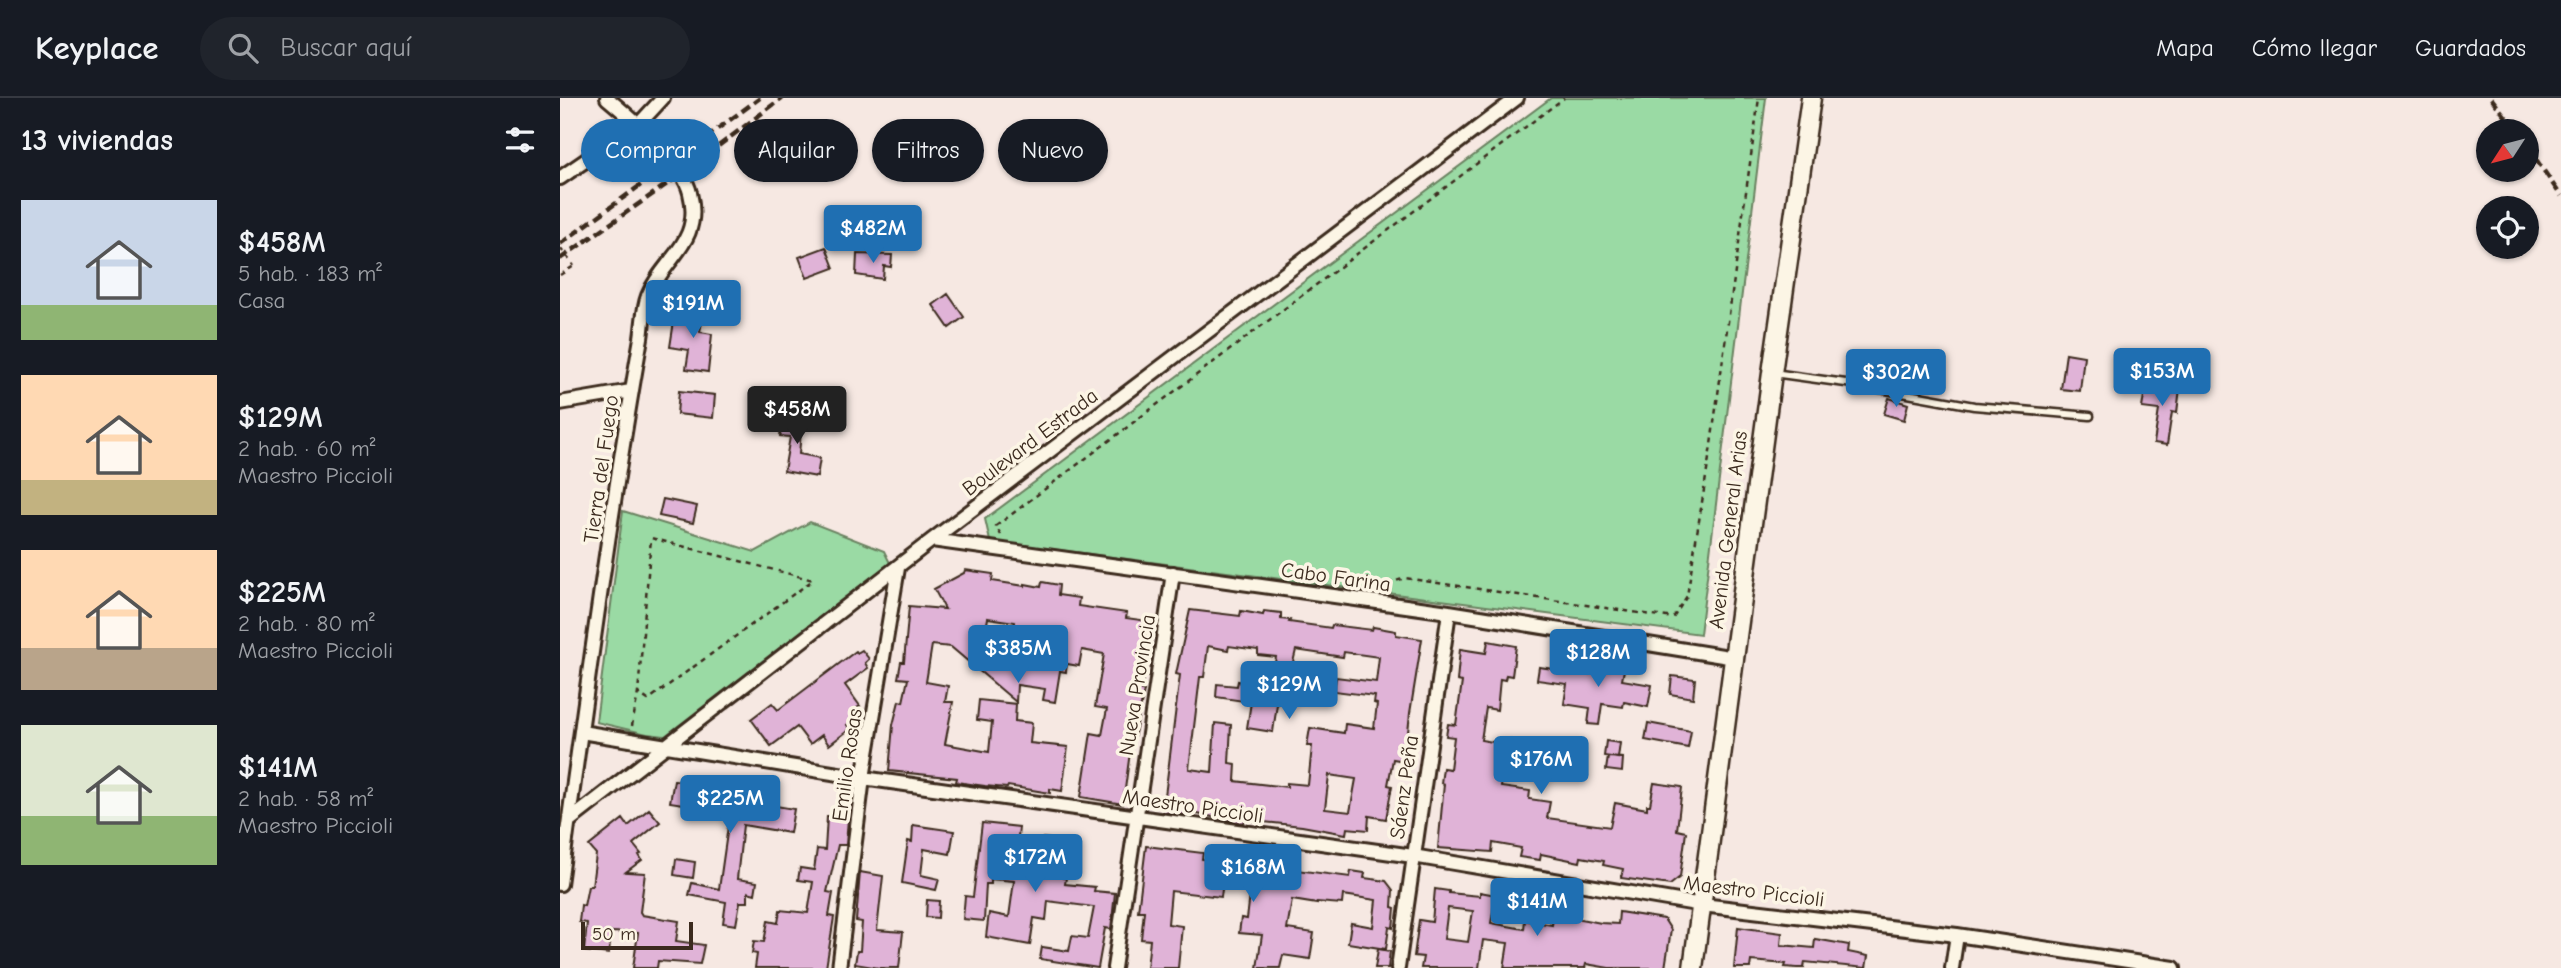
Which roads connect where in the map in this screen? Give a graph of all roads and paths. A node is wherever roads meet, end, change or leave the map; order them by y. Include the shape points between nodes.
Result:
1 (607, 98) edge
2 (663, 98) edge
3 (1517, 98) edge
4 (1564, 98) edge
5 (1759, 98) edge
6 (1811, 98) edge
7 (633, 119) edge
8 (644, 119) edge
9 (581, 164) edge
10 (560, 178) edge
11 (684, 182) edge
12 (560, 248) edge
13 (560, 275) edge
14 (1772, 373) junction
15 (631, 391) junction
16 (560, 403) edge
17 (2090, 416) dead end
18 (1000, 535) dead end
19 (932, 540) junction
20 (898, 568) junction
21 (1173, 573) junction
22 (1367, 586) dead end
23 (1449, 612) junction
24 (1735, 659) junction
25 (638, 692) junction
26 (631, 730) dead end
27 (582, 732) junction
28 (666, 745) junction
29 (863, 778) junction
30 (1136, 817) junction
31 (569, 821) junction
32 (1413, 856) junction
33 (560, 884) edge
34 (1702, 905) junction
35 (1957, 935) junction
36 (839, 968) edge
37 (1114, 968) edge
38 (1398, 968) edge
39 (1693, 968) edge
40 (1952, 968) edge
41 (2174, 968) edge

1 - 7 street, Tierra del Fuego
2 - 8 street
3 - 19 street, Boulevard Estrada
4 - 18 path via 996,526
5 - 22 path via 1687,596 1673,618 1405,578 1381,588
6 - 14 main road, Avenida General Arias
9 - 10 street
11 - 15 street, Tierra del Fuego via 690,191 692,222 685,244 648,297
12 - 13 path, bridge via 573,267
14 - 17 lane via 1974,406
14 - 24 main road, Avenida General Arias
15 - 16 street
15 - 27 street, Tierra del Fuego
19 - 20 street, Boulevard Estrada
19 - 21 street, Cabo Farina
20 - 28 street, Boulevard Estrada
20 - 29 street, Emilio Rosas
21 - 23 street, Cabo Farina
21 - 30 street, Nueva Provincia
23 - 24 street, Cabo Farina
23 - 32 street, Sáenz Peña
24 - 34 main road, Avenida General Arias
25 - 25 path via 648,701 813,580 651,538
25 - 26 path
27 - 28 street, Maestro Piccioli
27 - 31 street, Tierra del Fuego
28 - 29 street, Maestro Piccioli
28 - 31 street, Boulevard Estrada
29 - 30 street, Maestro Piccioli
29 - 36 street, Emilio Rosas
30 - 32 street, Maestro Piccioli
30 - 37 street, Nueva Provincia
31 - 33 street, Tierra del Fuego
32 - 34 street, Maestro Piccioli
32 - 38 street, Sáenz Peña
34 - 35 street, Maestro Piccioli
34 - 39 main road, Avenida General Arias
35 - 40 street
35 - 41 street, Maestro Piccioli

